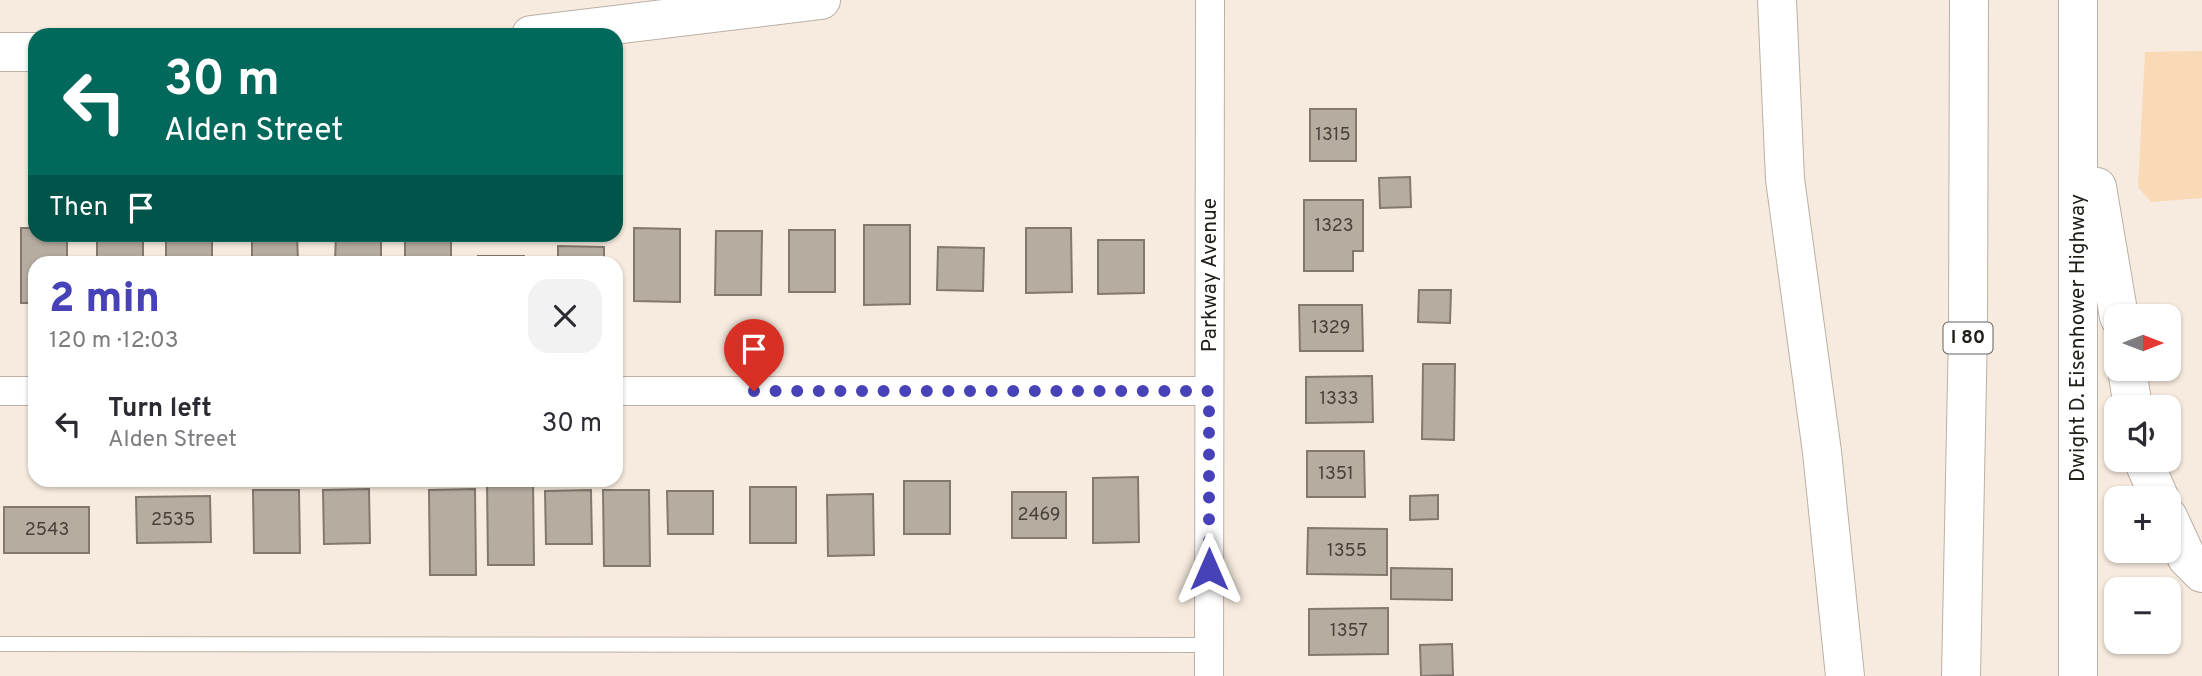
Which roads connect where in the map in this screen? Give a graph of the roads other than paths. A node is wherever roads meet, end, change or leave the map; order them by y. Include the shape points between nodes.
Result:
1 (821, 0) edge
2 (1210, 0) edge
3 (1777, 0) edge
4 (1969, 0) edge
5 (2078, 0) edge
6 (589, 28) edge
7 (0, 52) edge
8 (28, 52) edge
9 (2079, 74) junction
10 (2117, 304) edge
11 (0, 391) edge
12 (28, 391) edge
13 (623, 391) edge
14 (1209, 391) junction
15 (2181, 545) edge
16 (2202, 573) edge
17 (0, 644) edge
18 (1209, 645) junction
19 (1209, 676) edge
20 (1845, 676) edge
21 (1961, 676) edge
22 (2078, 676) edge

1 - 6 main road
2 - 14 street, Parkway Avenue
3 - 20 main road via 1785,179 1822,452
4 - 21 main road, I 80
5 - 9 main road, Dwight D. Eisenhower Highway
7 - 8 main road
9 - 10 main road
9 - 22 main road, Dwight D. Eisenhower Highway
11 - 12 street
13 - 14 street
14 - 18 street, Parkway Avenue
15 - 16 main road
17 - 18 lane
18 - 19 street, Parkway Avenue

